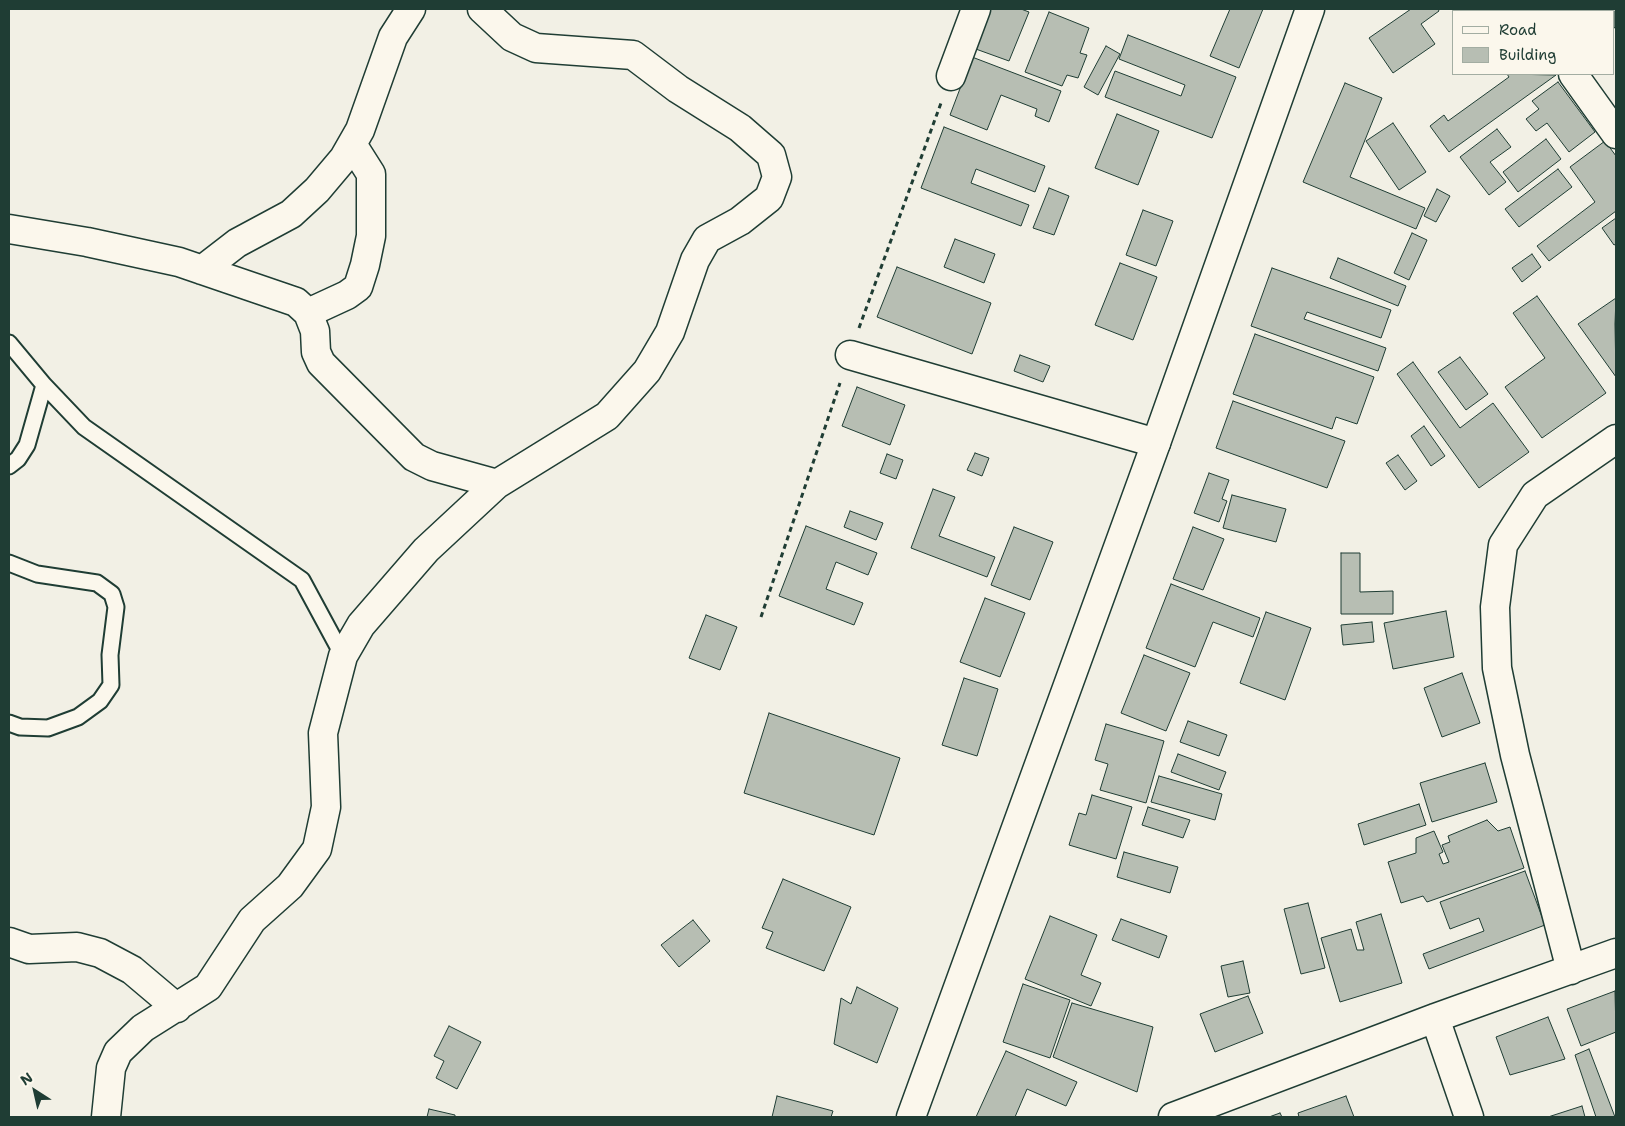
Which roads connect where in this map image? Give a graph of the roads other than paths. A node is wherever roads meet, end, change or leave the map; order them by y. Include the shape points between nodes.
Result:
1 (410, 9) edge
2 (482, 9) edge
3 (976, 9) edge
4 (1310, 9) edge
5 (1573, 75) edge
6 (951, 76) dead end
7 (1616, 134) edge
8 (352, 144) junction
9 (9, 229) edge
10 (202, 270) junction
11 (308, 313) junction
12 (9, 343) edge
13 (850, 355) dead end
14 (44, 385) junction
15 (1616, 439) edge
16 (1156, 443) junction
17 (9, 466) edge
18 (497, 484) junction
19 (9, 563) edge
20 (343, 656) junction
21 (9, 723) edge
22 (9, 942) edge
23 (1616, 953) edge
24 (1571, 970) junction
25 (177, 1008) junction
26 (1435, 1018) junction
27 (106, 1117) edge
28 (911, 1117) edge
29 (1173, 1117) edge
30 (1469, 1117) edge

1 - 8 street via 393,37
2 - 18 street via 512,37 536,48 632,55 740,128 771,155 777,177 770,198 740,221 708,238 696,260 670,332 647,371 607,416
3 - 6 street
4 - 16 street
5 - 7 street
8 - 10 street via 318,190 291,214 237,243
8 - 11 street via 371,174 371,236 365,266 358,287
9 - 10 street via 87,242
10 - 11 street via 296,302
11 - 18 street via 321,363 414,457 432,466
12 - 14 lane
13 - 16 street
14 - 17 lane via 27,444 18,459
14 - 20 lane via 84,427 302,580
15 - 24 street via 1535,495 1503,545 1495,607 1497,668 1505,707
16 - 28 street
18 - 20 street via 426,550 361,625
19 - 21 lane via 37,574 96,583 112,594 116,607 110,685 100,702 78,717 48,728 20,727
20 - 25 street via 323,733 326,807 318,849 290,886 252,920 208,987
22 - 25 street via 29,949 77,947 100,953 132,970
23 - 24 street
24 - 26 street
25 - 27 street via 143,1028 118,1052 111,1068
26 - 29 street
26 - 30 street

